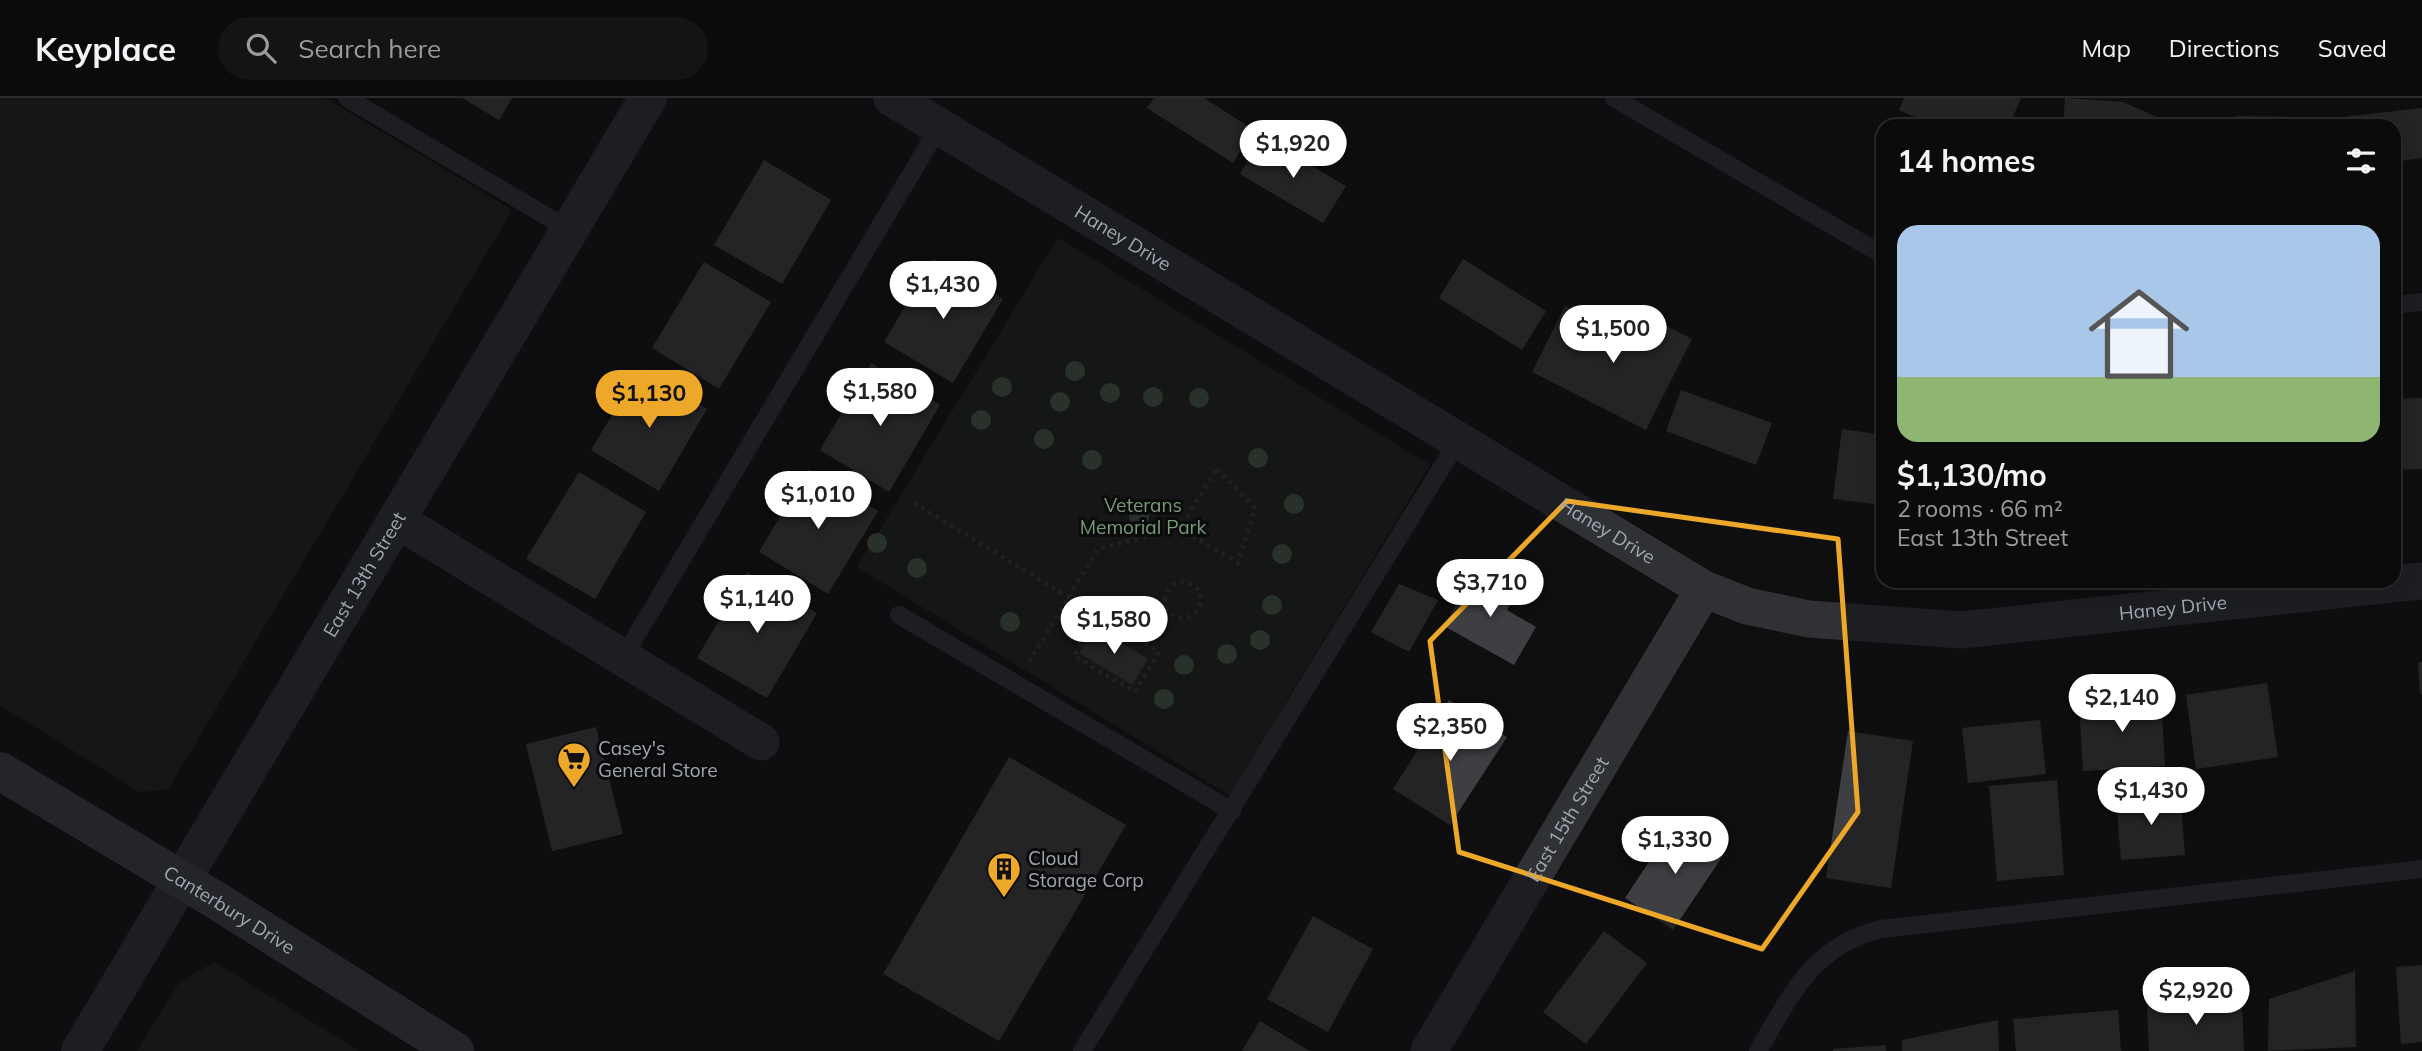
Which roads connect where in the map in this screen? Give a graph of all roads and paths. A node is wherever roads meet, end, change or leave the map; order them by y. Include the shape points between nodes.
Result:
1 (347, 98) edge
2 (648, 98) edge
3 (892, 98) edge
4 (1614, 98) edge
5 (939, 127) junction
6 (568, 229) junction
7 (1876, 251) edge
8 (2422, 302) edge
9 (2401, 304) edge
10 (1458, 440) junction
11 (914, 503) dead end
12 (397, 520) junction
13 (1185, 527) junction
14 (2422, 582) edge
15 (2401, 584) edge
16 (2364, 588) edge
17 (1704, 589) junction
18 (1069, 596) junction
19 (1166, 606) junction
20 (899, 615) dead end
21 (1099, 615) junction
22 (1119, 628) junction
23 (623, 658) junction
24 (1017, 684) junction
25 (761, 742) dead end
26 (0, 771) edge
27 (1232, 811) junction
28 (2422, 869) edge
29 (182, 881) junction
30 (1435, 1049) edge
31 (80, 1051) edge
32 (455, 1051) edge
33 (1082, 1051) edge
34 (1758, 1051) edge

1 - 6 lane
2 - 6 street, East 13th Street
3 - 5 street, Haney Drive
4 - 7 lane
5 - 10 street, Haney Drive
5 - 23 lane
6 - 12 street, East 13th Street
8 - 9 lane
10 - 17 street, Haney Drive
10 - 27 lane
11 - 18 path
12 - 23 street
12 - 29 street, East 13th Street
13 - 13 path via 1238,563 1255,508 1217,469
13 - 18 path via 1098,549
14 - 15 street, Haney Drive
16 - 17 street, Haney Drive via 1961,630 1810,619 1747,606
17 - 30 street, East 15th Street
18 - 21 path
18 - 24 path
19 - 19 path via 1172,585 1184,582 1198,592 1198,609 1190,617 1178,618
19 - 22 path
20 - 24 lane
21 - 22 path
21 - 22 path via 1074,656 1135,692 1159,652
23 - 25 street
24 - 27 lane
26 - 29 main road, Canterbury Drive
27 - 33 lane
28 - 34 lane via 1860,934 1835,946 1803,978
29 - 31 street, East 13th Street
29 - 32 main road, Canterbury Drive

